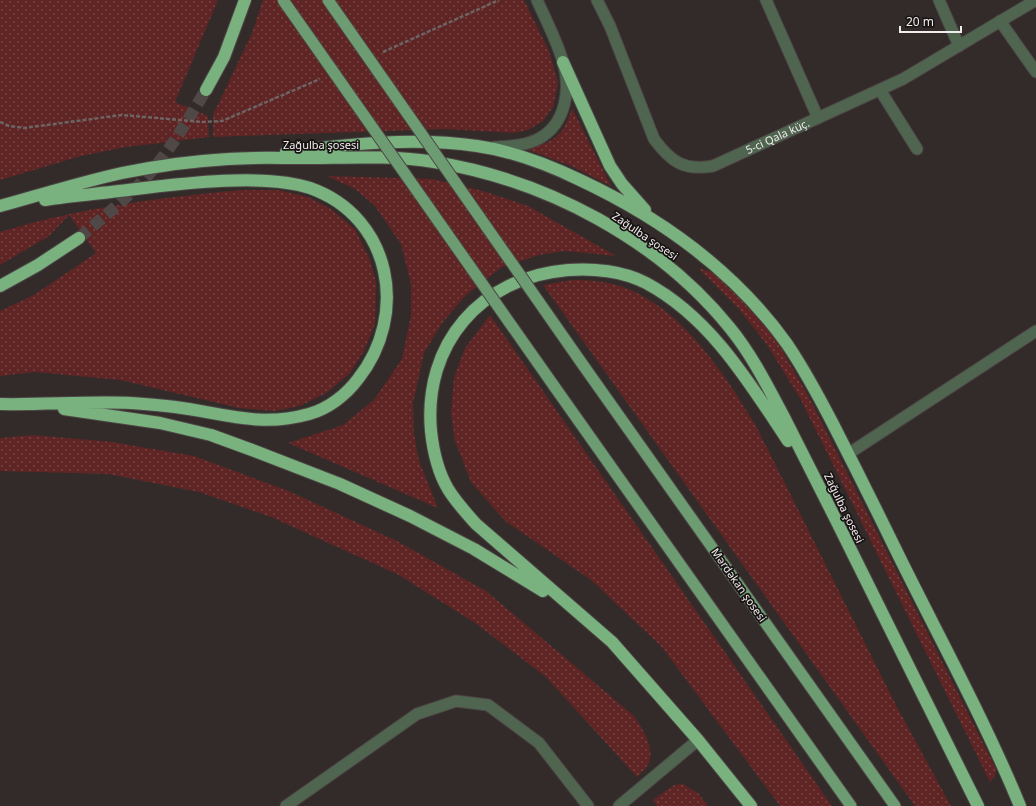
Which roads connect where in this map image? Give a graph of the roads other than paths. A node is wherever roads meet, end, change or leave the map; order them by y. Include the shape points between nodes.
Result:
1 (245, 0) edge
2 (283, 0) edge
3 (328, 0) edge
4 (537, 0) edge
5 (597, 0) edge
6 (766, 0) edge
7 (939, 0) edge
8 (1036, 0) edge
9 (1000, 20) junction
10 (959, 46) junction
11 (563, 62) junction
12 (1036, 72) edge
13 (206, 90) tunnel mouth
14 (880, 90) junction
15 (818, 118) junction
16 (491, 148) junction
17 (917, 149) dead end
18 (230, 158) junction
19 (0, 207) edge
20 (652, 218) junction
21 (79, 238) tunnel mouth
22 (0, 286) edge
23 (1036, 331) edge
24 (0, 404) edge
25 (27, 404) junction
26 (848, 454) junction
27 (820, 486) junction
28 (572, 608) junction
29 (698, 740) junction
30 (286, 806) edge
31 (588, 806) edge
32 (619, 806) edge
33 (751, 806) edge
34 (851, 806) edge
35 (895, 806) edge
36 (978, 806) edge
37 (1020, 806) edge

1 - 13 highway via 224,57
2 - 34 main road, bridge
3 - 35 main road, Mərdəkan şosesi, bridge
4 - 11 street
5 - 15 street, 5-ci Qala küç. via 610,26 654,139 664,152 686,167 713,166
6 - 15 street
7 - 10 street
8 - 9 street, 5-ci Qala küç.
9 - 10 street, 5-ci Qala küç.
9 - 12 street
10 - 14 street, 5-ci Qala küç.
11 - 16 street via 566,82 565,104 551,129 538,139 524,144
11 - 20 highway via 610,166
14 - 15 street, 5-ci Qala küç.
14 - 17 street
16 - 18 highway via 451,142 413,142
16 - 20 highway via 521,156 568,174
18 - 19 highway, Zağulba şosesi via 118,174
18 - 27 highway, Zağulba şosesi via 389,158 433,162 488,174 539,191 592,216 670,267 704,298 730,328 769,388
19 - 25 highway via 154,187 243,181 285,183 309,188 333,198 352,215 368,232 387,282 386,316 380,341 369,366 349,391 312,413 271,421 129,403
20 - 26 highway via 721,270 766,318 791,351
21 - 22 highway
23 - 26 street
24 - 25 highway
25 - 28 highway via 160,423 210,435 252,450 340,484 410,516 474,549
26 - 37 highway
27 - 28 highway via 720,344 688,312 664,293 630,276 593,270 557,271 508,285 469,313 448,341 439,362 433,389 430,416 433,444 438,467 447,488 458,504 476,524
27 - 36 highway, Zağulba şosesi
28 - 29 highway via 612,642
29 - 32 street
29 - 33 highway
30 - 31 street via 417,714 456,701 488,705 539,743

